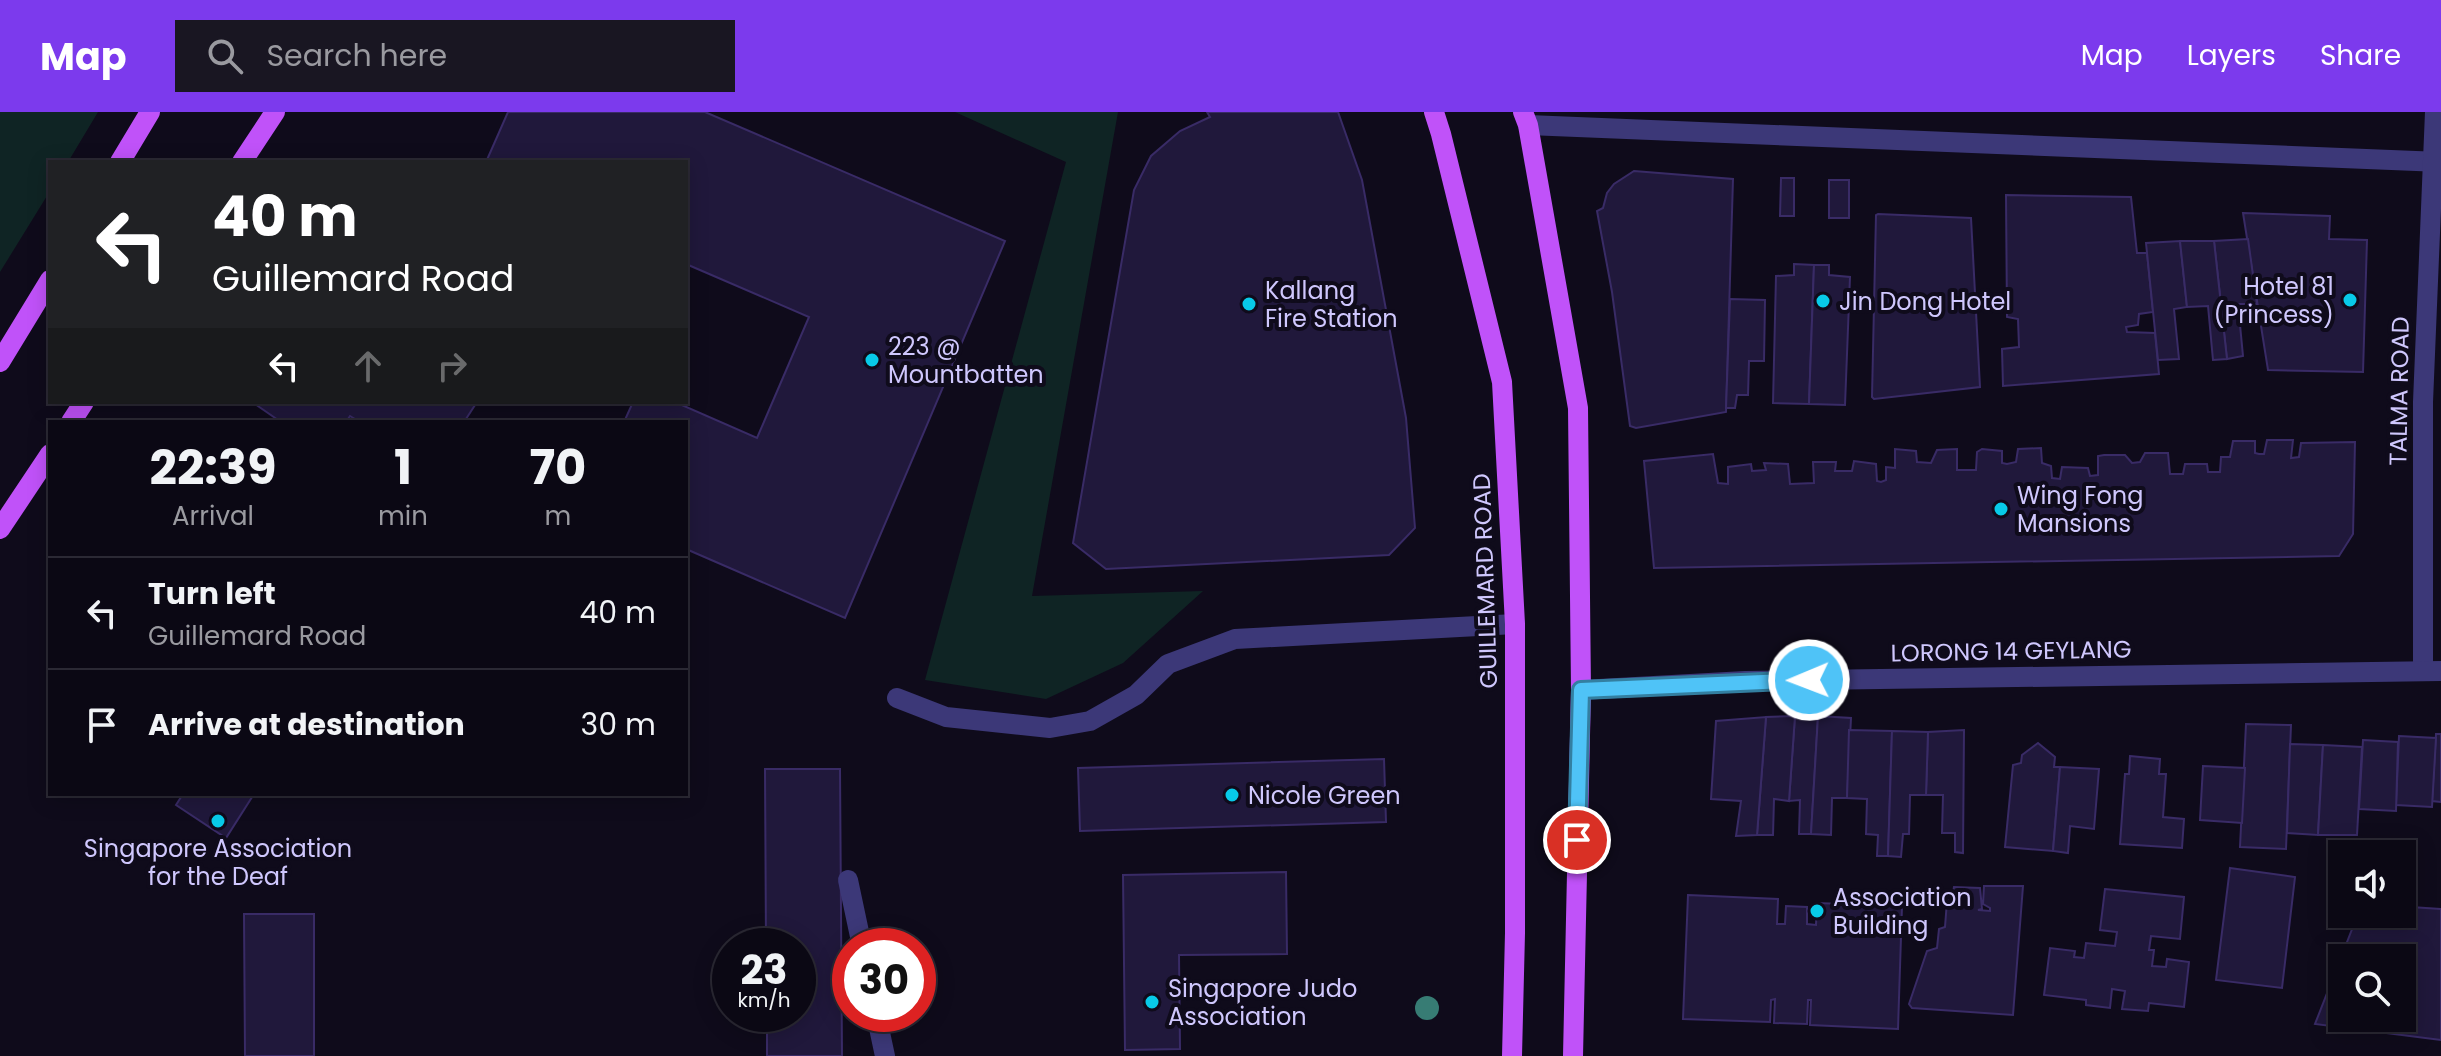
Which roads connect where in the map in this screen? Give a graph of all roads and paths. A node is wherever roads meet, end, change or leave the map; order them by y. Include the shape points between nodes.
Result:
1 (150, 112) edge
2 (275, 112) edge
3 (1434, 112) edge
4 (1737, 112) edge
5 (2435, 112) edge
6 (1526, 119) edge
7 (1740, 134) junction
8 (121, 160) edge
9 (243, 160) edge
10 (2437, 162) edge
11 (48, 283) edge
12 (0, 362) edge
13 (2432, 403) edge
14 (48, 457) edge
15 (0, 529) edge
16 (1515, 624) junction
17 (2432, 671) edge
18 (1581, 690) junction
19 (897, 698) dead end
20 (848, 880) dead end
21 (858, 928) edge
22 (880, 1032) edge
23 (885, 1056) edge
24 (1512, 1056) edge
25 (1573, 1056) edge

1 - 8 main road
2 - 9 main road
3 - 16 main road, GUILLEMARD ROAD via 1502,382
4 - 7 street
5 - 10 street, TALMA ROAD
6 - 7 street
6 - 18 main road via 1578,408
7 - 10 street
10 - 13 street, TALMA ROAD
11 - 12 main road
13 - 17 street, TALMA ROAD
14 - 15 main road
16 - 19 street via 1235,639 1168,664 1136,695 1090,721 1050,728 946,717
16 - 24 main road, GUILLEMARD ROAD
17 - 18 street, LORONG 14 GEYLANG via 1761,681
18 - 25 main road
20 - 21 street
22 - 23 street

